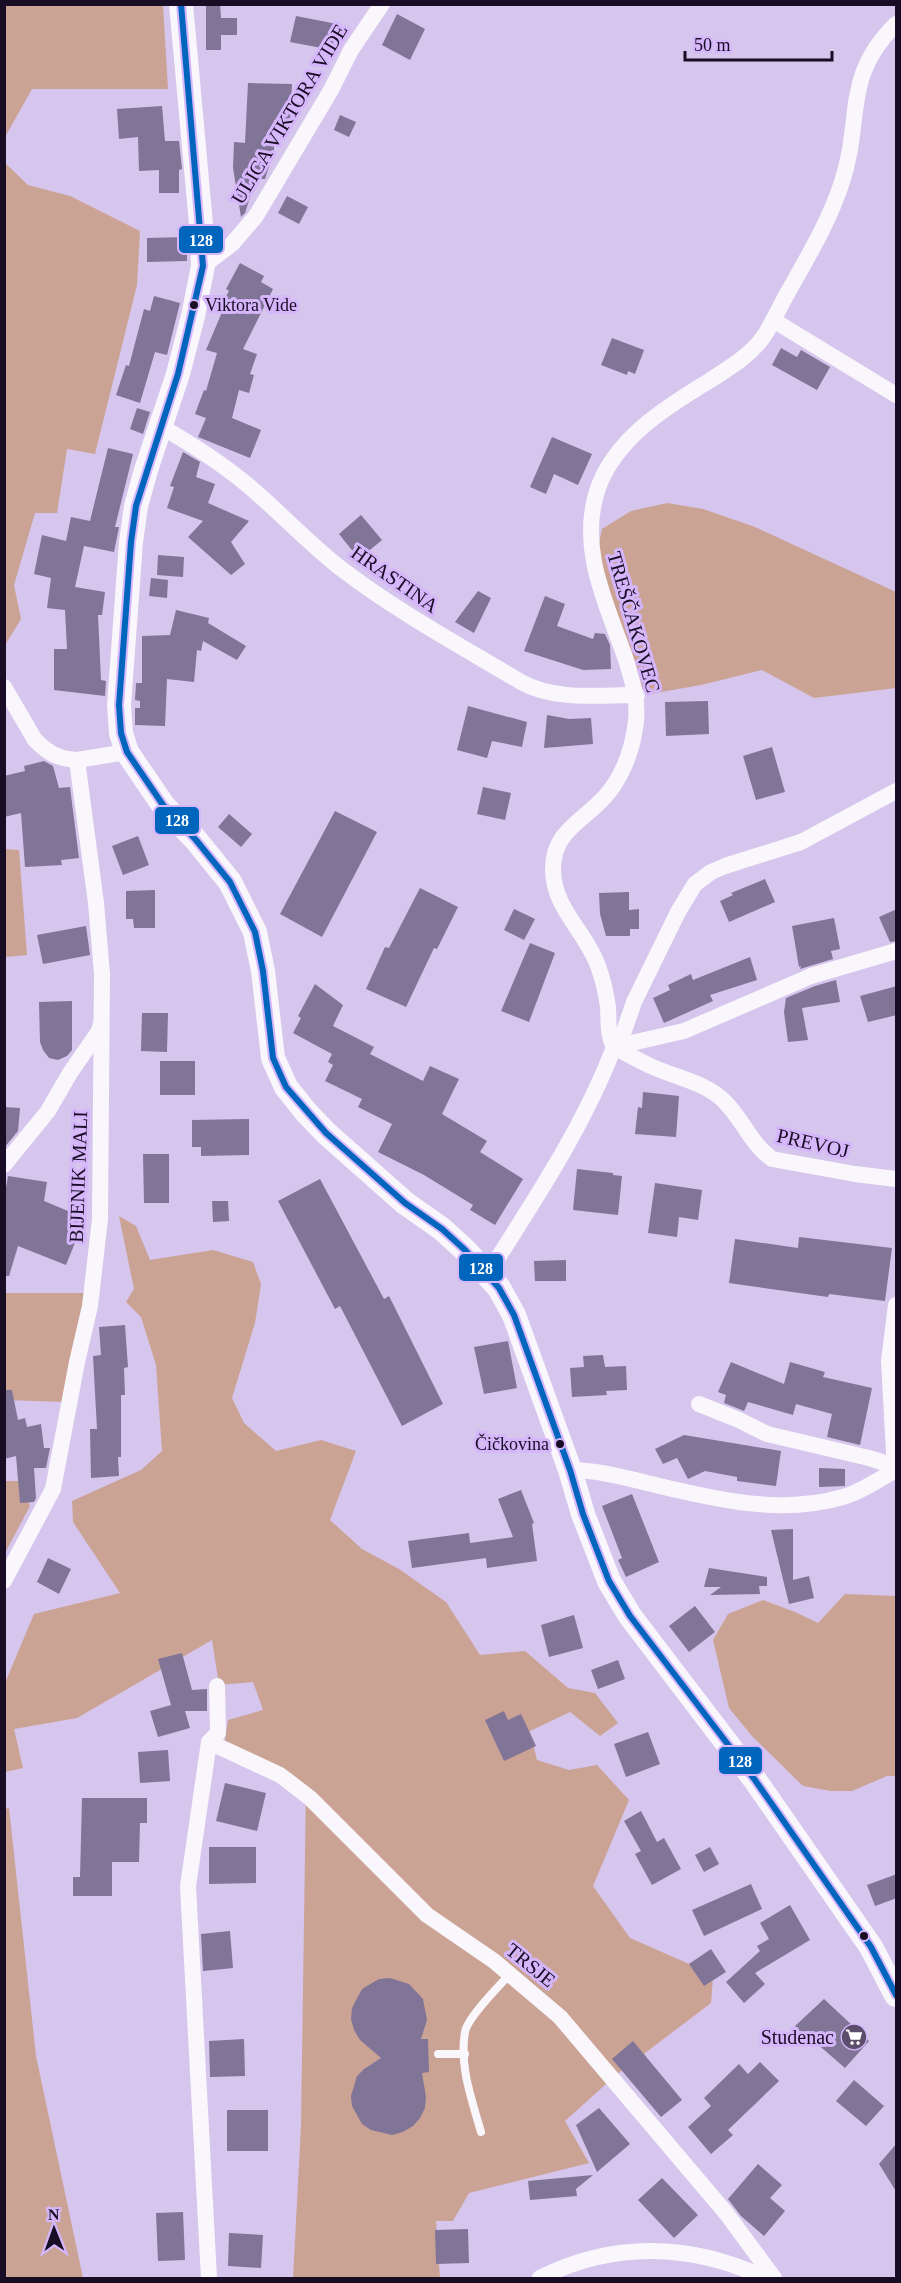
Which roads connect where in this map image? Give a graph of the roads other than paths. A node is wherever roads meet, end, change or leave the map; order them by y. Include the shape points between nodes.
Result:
1 (181, 4) edge
2 (381, 4) edge
3 (897, 24) edge
4 (203, 266) junction
5 (773, 320) junction
6 (897, 394) edge
7 (160, 426) junction
8 (4, 687) edge
9 (637, 695) junction
10 (127, 753) junction
11 (77, 760) junction
12 (897, 791) edge
13 (897, 951) edge
14 (102, 1017) junction
15 (615, 1047) junction
16 (4, 1166) edge
17 (897, 1179) edge
18 (487, 1275) junction
19 (897, 1305) edge
20 (699, 1404) dead end
21 (570, 1470) junction
22 (896, 1471) edge
23 (4, 1581) edge
24 (216, 1686) dead end
25 (209, 1742) junction
26 (510, 1974) junction
27 (897, 1995) edge
28 (438, 2054) dead end
29 (465, 2054) junction
30 (482, 2132) dead end
31 (209, 2278) edge
32 (540, 2278) edge
33 (765, 2278) edge
34 (774, 2278) edge

1 - 4 main road
2 - 4 street, ULICA VIKTORA VIDE via 256,216 232,244
3 - 5 street, TREŠČAKOVEC via 883,37 864,67 840,187 819,236
4 - 7 main road via 187,340
5 - 6 street
5 - 9 street, TREŠČAKOVEC via 748,353 661,412 634,436 610,465 597,490 590,546 595,572
7 - 9 street, HRASTINA via 235,474 376,594 521,682 558,694
7 - 10 main road via 139,497 131,542 119,705
8 - 11 street via 35,740 51,754
9 - 15 street, TREŠČAKOVEC via 636,724 624,770 607,794 559,838 553,864 559,899 598,966 608,1004 610,1039
10 - 11 street
10 - 18 main road via 163,805 230,882 252,925 263,971 273,1058 286,1087 326,1133 405,1203 442,1229
11 - 14 street, BIJENIK MALI via 96,903
12 - 15 street via 801,842 725,866 695,884
13 - 15 street via 811,975 684,1032
14 - 16 street via 99,1031 48,1111
14 - 23 street, BIJENIK MALI via 100,1219 90,1305 53,1489
15 - 17 street, PREVOJ via 713,1093 772,1159
15 - 18 street via 570,1142
18 - 21 main road via 514,1315
19 - 22 street via 889,1361
20 - 22 street via 766,1434 869,1458
21 - 22 street via 604,1473 734,1502 790,1505 845,1497
21 - 27 main road via 600,1563 630,1616 755,1780 871,1947
24 - 25 street via 218,1733
25 - 26 street, TRSJE via 280,1775 310,1798 427,1915
25 - 31 street via 188,1886
26 - 29 lane via 465,2030
26 - 34 street, TRSJE via 560,2017 726,2213
28 - 29 lane
29 - 30 lane via 464,2072
32 - 33 street via 583,2260 626,2252 672,2250 713,2258

